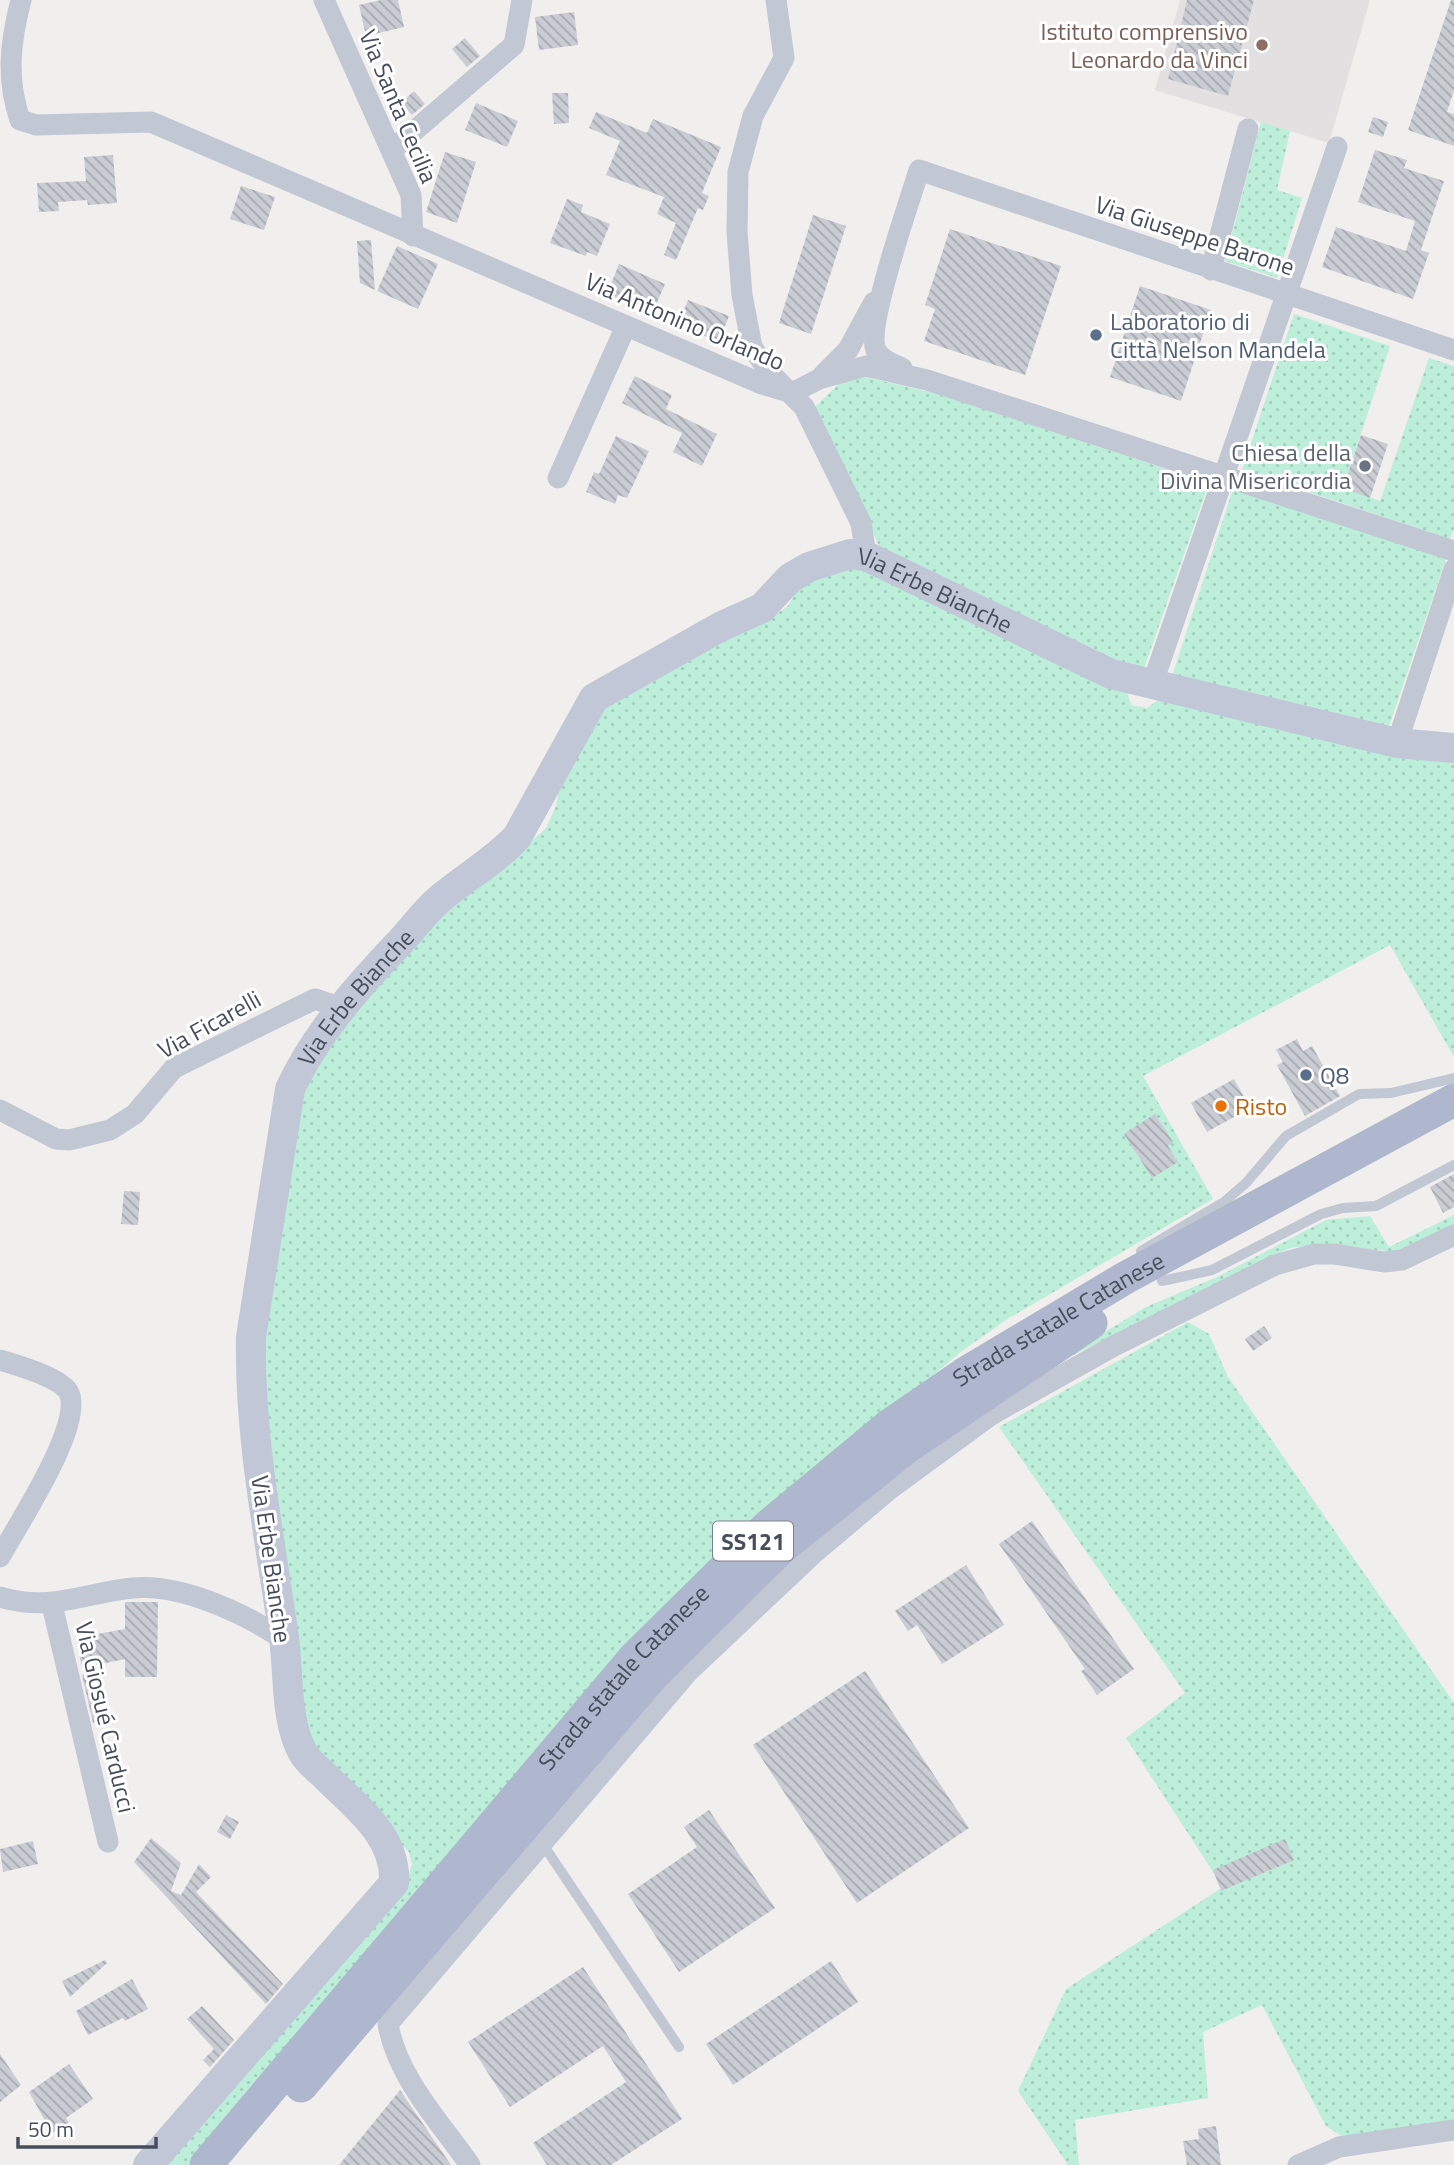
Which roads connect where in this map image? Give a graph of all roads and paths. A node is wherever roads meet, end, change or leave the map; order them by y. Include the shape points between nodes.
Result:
1 (20, 0) edge
2 (324, 0) edge
3 (522, 0) edge
4 (776, 0) edge
5 (5, 83) edge
6 (1248, 129) dead end
7 (1337, 147) dead end
8 (392, 150) junction
9 (413, 236) junction
10 (1211, 270) junction
11 (885, 281) junction
12 (1287, 293) junction
13 (626, 326) junction
14 (1454, 350) edge
15 (819, 379) junction
16 (933, 382) junction
17 (792, 393) junction
18 (1224, 476) junction
19 (558, 478) dead end
20 (1454, 551) edge
21 (866, 556) junction
22 (1454, 569) edge
23 (1152, 685) junction
24 (1397, 743) junction
25 (1454, 748) edge
26 (342, 1008) junction
27 (1454, 1078) edge
28 (1454, 1100) edge
29 (0, 1110) edge
30 (1454, 1125) edge
31 (1454, 1165) edge
32 (1454, 1235) edge
33 (1132, 1256) dead end
34 (1162, 1281) junction
35 (1004, 1335) dead end
36 (0, 1360) edge
37 (964, 1374) junction
38 (0, 1557) edge
39 (0, 1597) edge
40 (52, 1605) junction
41 (284, 1640) junction
42 (108, 1842) dead end
43 (542, 1843) junction
44 (679, 2047) dead end
45 (1454, 2130) edge
46 (148, 2165) edge
47 (206, 2165) edge
48 (234, 2165) edge
49 (470, 2165) edge
50 (1298, 2165) edge

1 - 5 street, Via Antonino Orlando
2 - 8 street, Via Santa Cecilia
3 - 8 street via 514,45
4 - 17 street via 784,58 750,127 738,172 737,232 752,347
5 - 9 street, Via Antonino Orlando via 20,120 36,125 150,122
6 - 10 street
7 - 12 street
8 - 9 street, Via Santa Cecilia via 411,195
9 - 13 street, Via Antonino Orlando
10 - 11 street, Via Giuseppe Barone via 919,170
10 - 12 street, Via Giuseppe Barone
11 - 15 street via 848,350
11 - 16 street via 874,347 879,356
12 - 14 street, Via Giuseppe Barone
12 - 18 street
13 - 17 street, Via Antonino Orlando
13 - 19 street
15 - 16 street, Via Antonino Orlando via 866,366
15 - 17 street, Via Antonino Orlando
16 - 18 street, Via Antonino Orlando
17 - 21 street via 804,407 861,523
18 - 20 street, Via Antonino Orlando
18 - 23 street
21 - 23 street, Via Erbe Bianche via 1078,660
21 - 26 street, Via Erbe Bianche via 850,554 809,567 790,578 762,608 594,698 517,837 440,898
22 - 24 street
23 - 24 street, Via Erbe Bianche
24 - 25 street, Via Erbe Bianche
26 - 29 street, Via Ficarelli via 315,999 174,1068 135,1114 90,1136 56,1139
26 - 41 street, Via Erbe Bianche via 290,1089 251,1337 258,1469
27 - 33 lane via 1391,1093 1359,1094 1286,1136 1224,1202
28 - 37 main road, Strada statale Catanese / SS121 via 1125,1278
30 - 34 main road, Strada statale Catanese / SS121
31 - 34 lane via 1376,1206 1321,1213 1212,1270
32 - 43 street via 1402,1260 1314,1254 1275,1265 1112,1347 991,1415 890,1489 813,1554 689,1671
34 - 48 main road, Strada statale Catanese / SS121 via 974,1399 897,1454 780,1549 653,1675
35 - 37 lane
36 - 38 street via 59,1383 71,1401 62,1444
37 - 47 main road, Strada statale Catanese / SS121 via 891,1424 699,1591 418,1911
39 - 40 street
40 - 41 street via 134,1588 166,1588 263,1625
40 - 42 street, Via Giosué Carducci
41 - 46 street, Via Erbe Bianche via 293,1727 304,1755 389,1846 395,1864 394,1883
43 - 44 lane
43 - 49 street via 388,2024 400,2066
45 - 50 street via 1339,2147

